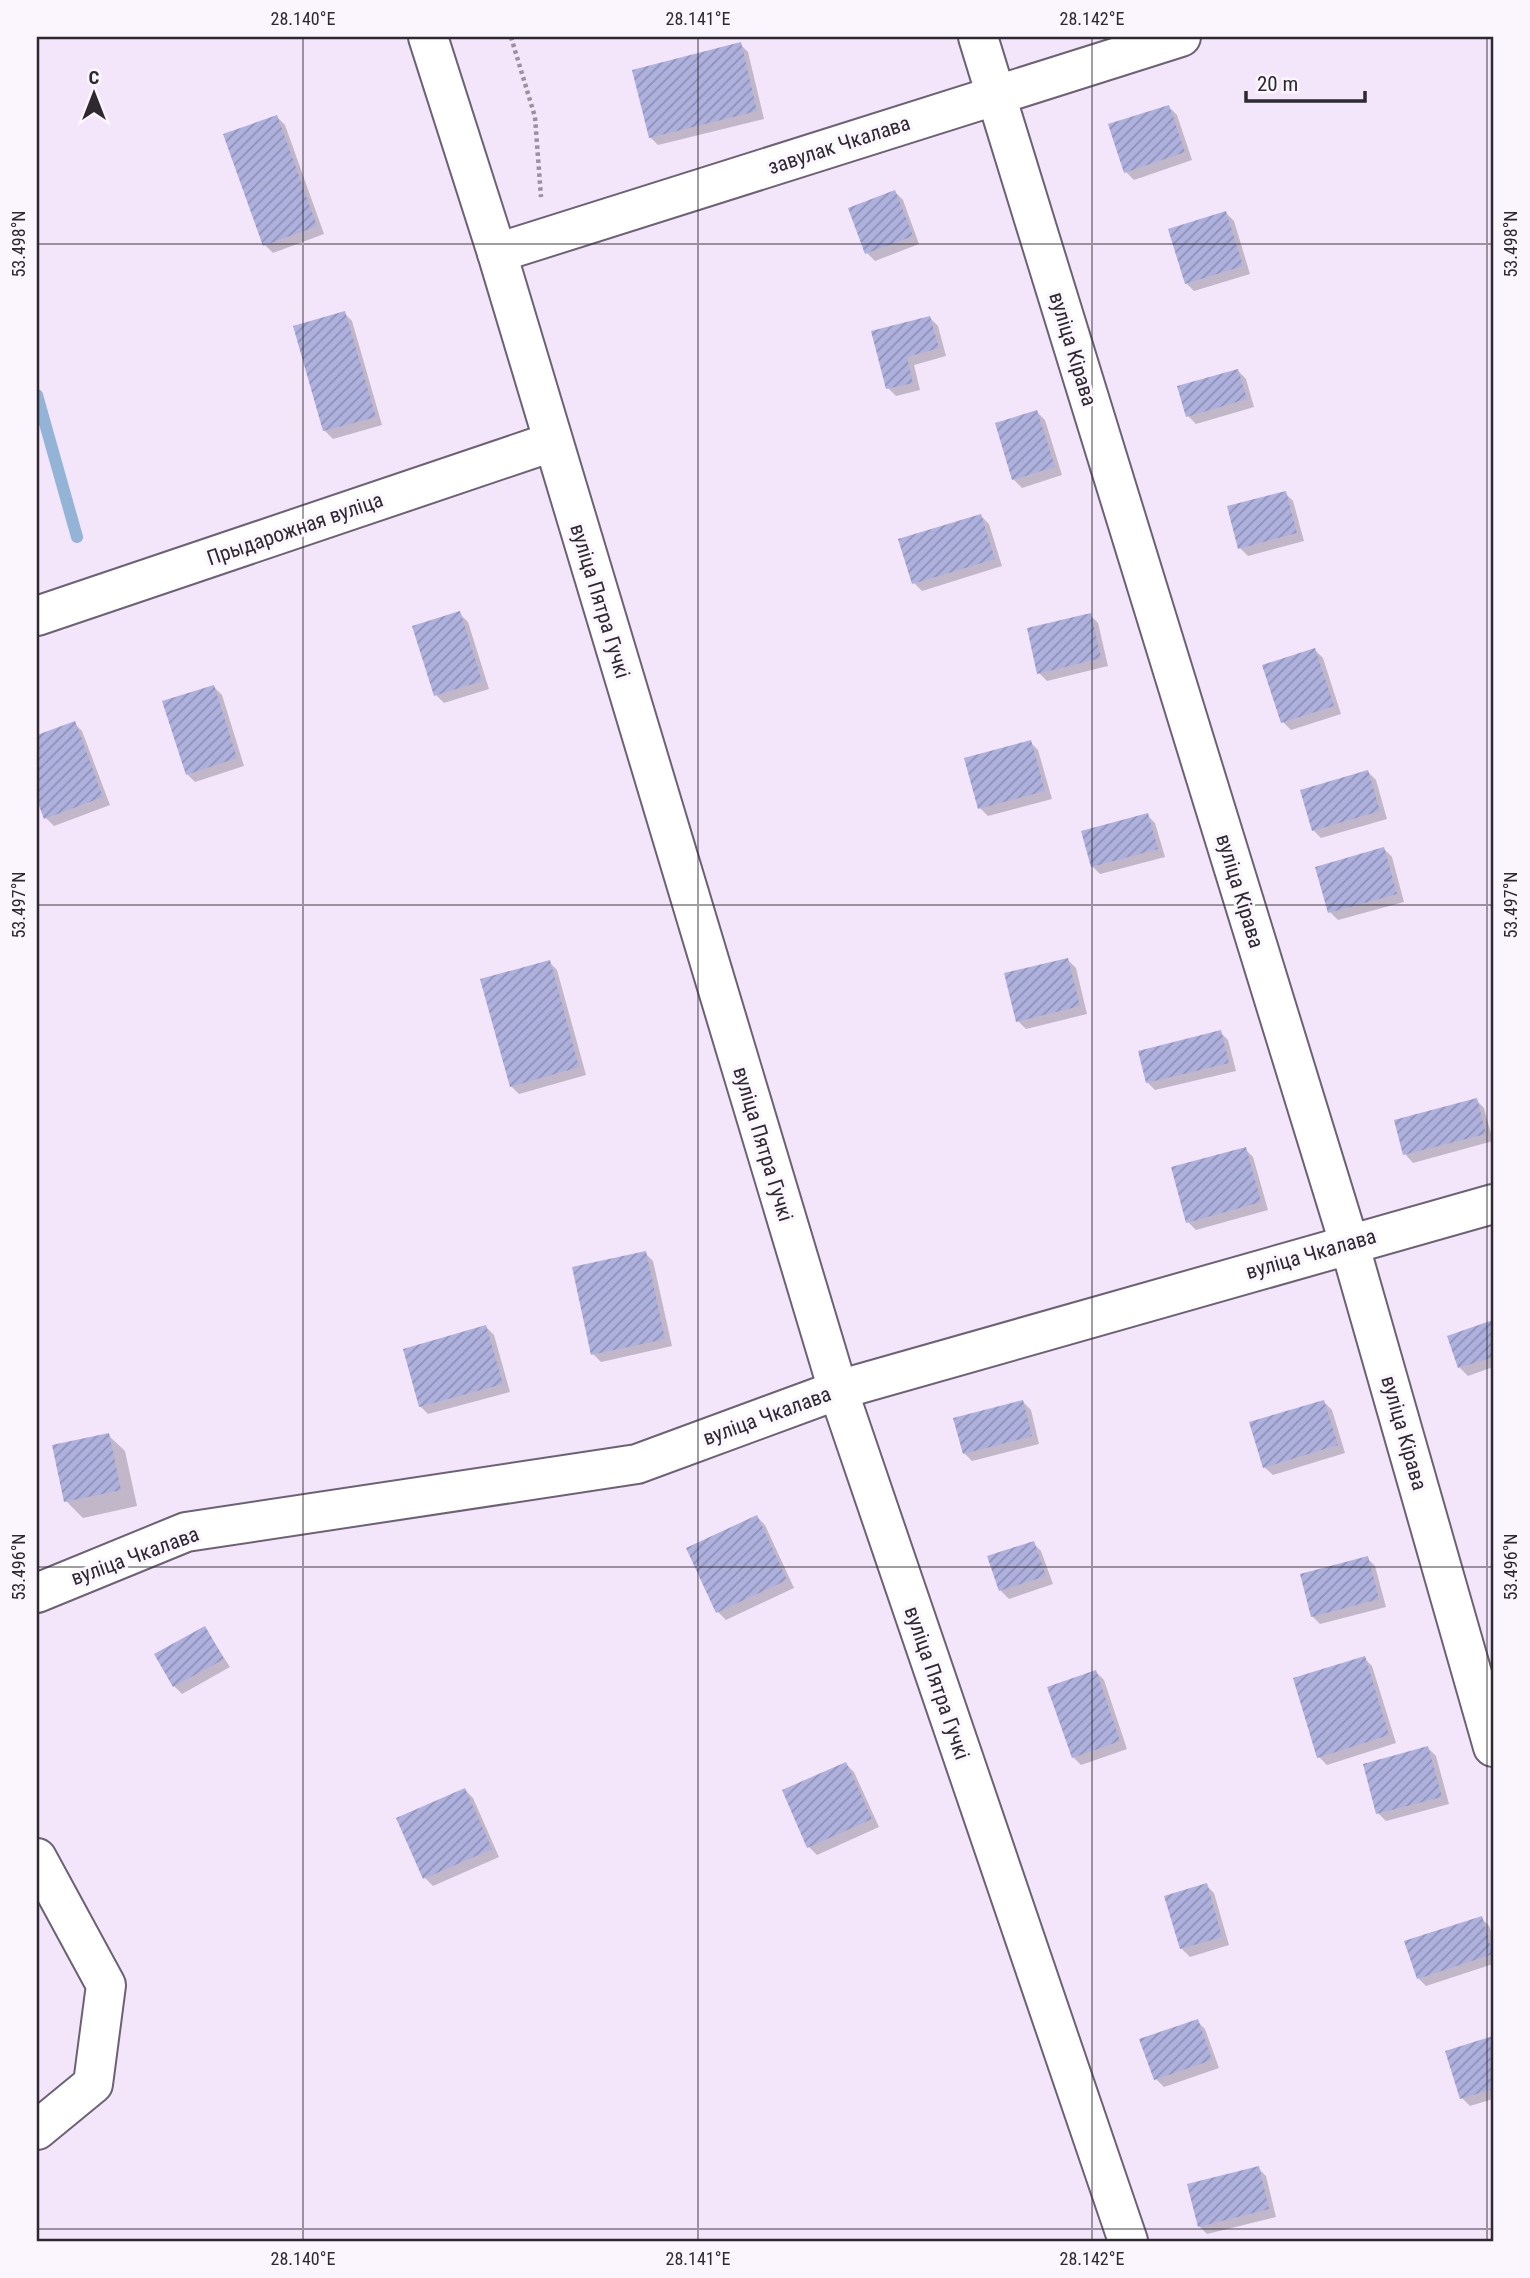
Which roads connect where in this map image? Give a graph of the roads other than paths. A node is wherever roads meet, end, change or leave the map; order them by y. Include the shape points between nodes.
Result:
1 (428, 37) edge
2 (978, 37) edge
3 (1181, 37) edge
4 (994, 95) junction
5 (497, 254) junction
6 (552, 442) junction
7 (37, 616) edge
8 (1493, 1204) edge
9 (1349, 1243) junction
10 (838, 1390) junction
11 (37, 1594) edge
12 (1493, 1747) edge
13 (37, 1858) edge
14 (37, 2130) edge
15 (1128, 2241) edge

1 - 5 street, вуліца Пятра Гучкі
2 - 4 street, вуліца Кірава
3 - 4 street, завулак Чкалава
4 - 5 street, завулак Чкалава
4 - 9 street, вуліца Кірава
5 - 6 street, вуліца Пятра Гучкі
6 - 7 street, Прыдарожная вуліца
6 - 10 street, вуліца Пятра Гучкі
8 - 9 street, вуліца Чкалава
9 - 10 street, вуліца Чкалава
9 - 12 street, вуліца Кірава
10 - 11 street, вуліца Чкалава via 637,1464 186,1532
10 - 15 street, вуліца Пятра Гучкі
13 - 14 street via 106,1984 93,2084

